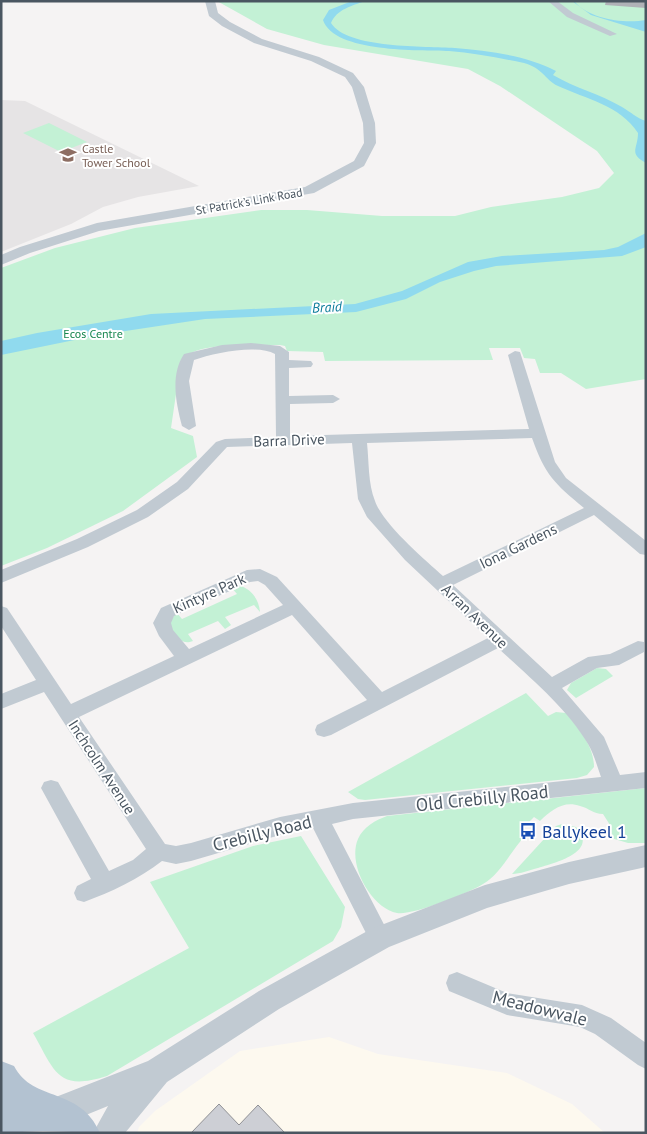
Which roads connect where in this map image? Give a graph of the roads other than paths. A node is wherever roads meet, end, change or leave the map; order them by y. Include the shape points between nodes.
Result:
1 (210, 1) edge
2 (552, 1) edge
3 (613, 34) dead end
4 (1, 261) edge
5 (515, 355) dead end
6 (282, 364) junction
7 (306, 364) dead end
8 (333, 399) dead end
9 (283, 400) junction
10 (188, 426) dead end
11 (537, 433) junction
12 (359, 438) junction
13 (283, 440) junction
14 (594, 509) junction
15 (646, 550) edge
16 (1, 577) edge
17 (441, 584) junction
18 (294, 606) junction
19 (1, 612) edge
20 (499, 640) junction
21 (638, 647) dead end
22 (186, 658) junction
23 (47, 683) junction
24 (550, 686) junction
25 (380, 701) junction
26 (1, 702) edge
27 (68, 714) junction
28 (324, 730) dead end
29 (646, 780) edge
30 (614, 784) junction
31 (51, 788) dead end
32 (318, 817) junction
33 (159, 850) junction
34 (646, 856) edge
35 (105, 884) junction
36 (84, 893) dead end
37 (380, 938) junction
38 (457, 983) dead end
39 (645, 1056) edge
40 (157, 1072) junction
41 (1, 1078) edge
42 (58, 1119) edge
43 (1, 1128) edge
44 (108, 1133) edge

1 - 4 street, St Patrick’s Link Road via 213,14 248,36 315,59 349,75 358,87 369,123 370,142 359,163 309,190 97,227
2 - 3 street via 570,15
5 - 11 street
6 - 7 street
6 - 9 street
6 - 10 street via 281,350 270,348 230,349 189,357 182,400
8 - 9 street
9 - 13 street
11 - 12 street, Barra Drive
11 - 14 street via 554,473
12 - 13 street, Barra Drive
12 - 17 street, Arran Avenue via 369,508
13 - 16 street, Barra Drive via 221,444 177,490 131,520
14 - 15 street
14 - 17 street, Iona Gardens
17 - 20 street, Arran Avenue
18 - 22 street
18 - 22 street, Kintyre Park via 271,580 254,575 174,607 165,615 162,625
18 - 25 street, Kintyre Park
19 - 23 street, Inchcolm Avenue
20 - 24 street, Arran Avenue
20 - 25 street
21 - 24 street via 613,660 594,662
22 - 27 street
23 - 26 street
23 - 27 street, Inchcolm Avenue
24 - 30 street, Arran Avenue via 592,734
25 - 28 street
27 - 33 street, Inchcolm Avenue
29 - 30 street, Old Crebilly Road
30 - 32 street, Old Crebilly Road
31 - 35 street
32 - 33 street, Crebilly Road via 191,852 176,855
32 - 37 street, Crebilly Road
33 - 35 street via 140,866
34 - 37 street via 485,897
35 - 36 street
37 - 40 street via 269,1000
38 - 39 street, Meadowvale via 507,1004 587,1018
40 - 42 street
40 - 44 street via 120,1114
41 - 42 main road via 5,1087
42 - 43 main road via 23,1115

